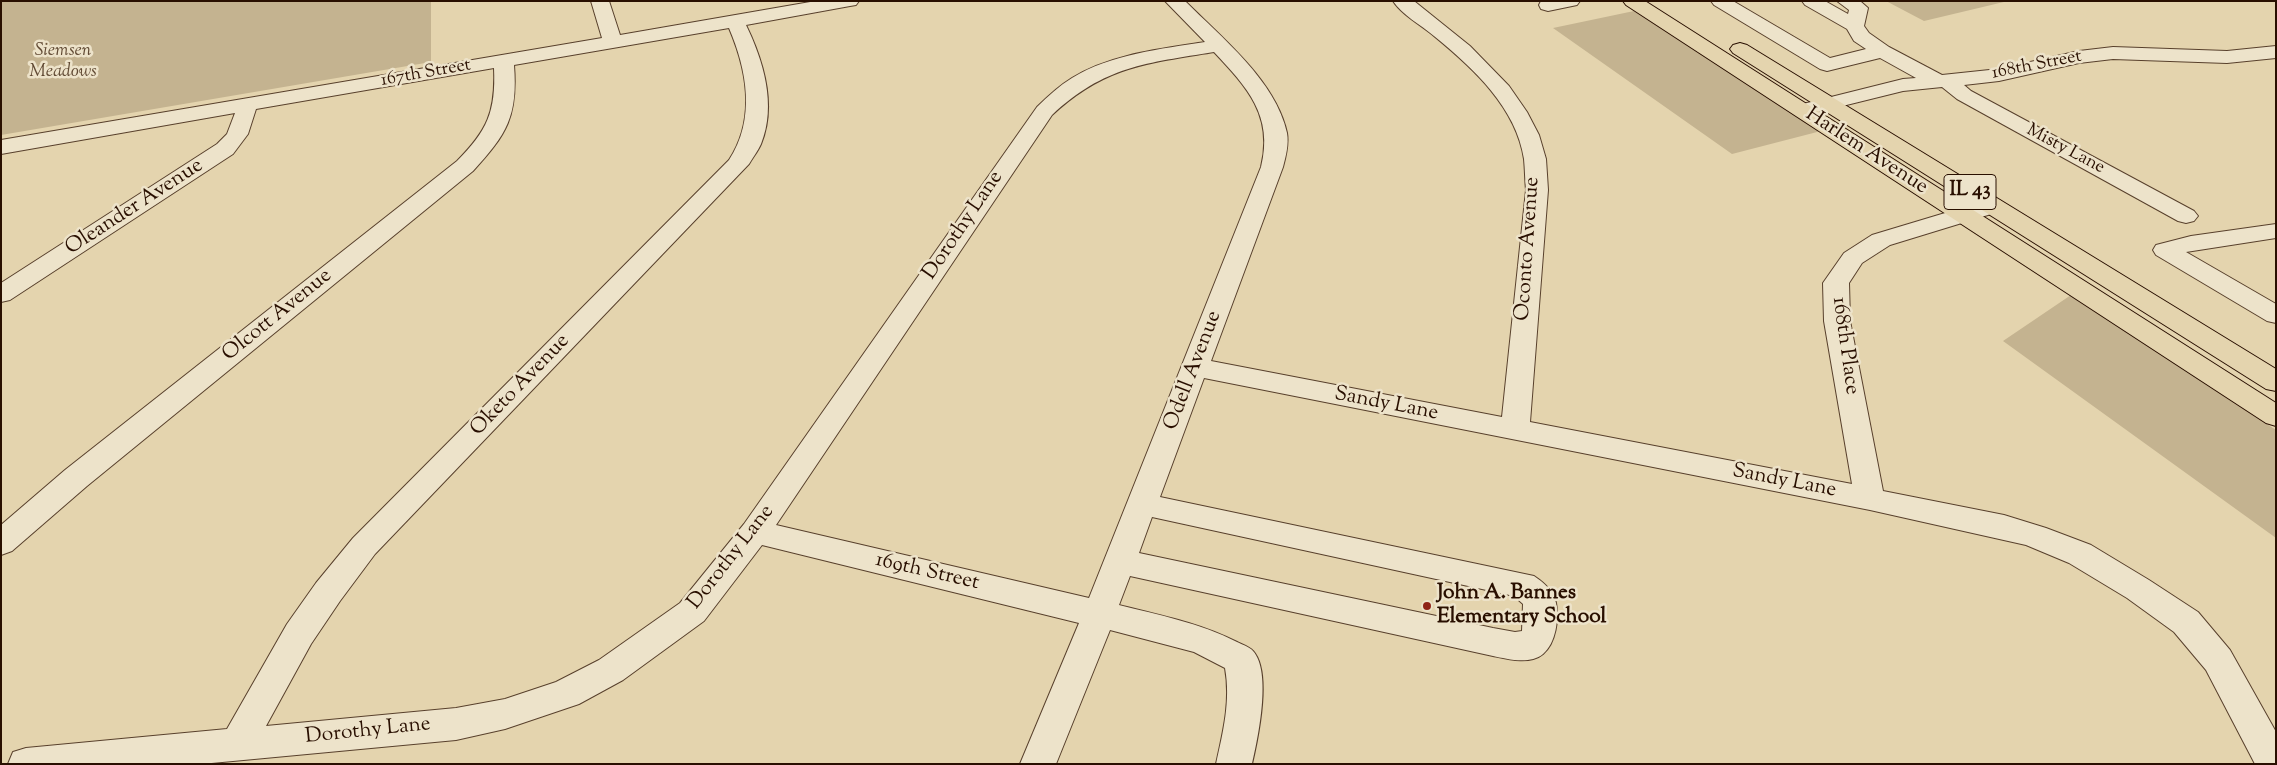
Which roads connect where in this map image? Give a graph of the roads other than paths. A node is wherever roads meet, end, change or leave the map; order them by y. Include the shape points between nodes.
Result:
1 (600, 1) edge
2 (850, 1) edge
3 (1174, 1) edge
4 (1402, 1) edge
5 (1571, 1) edge
6 (1632, 1) edge
7 (1664, 1) edge
8 (1720, 1) edge
9 (1811, 1) edge
10 (1846, 1) edge
11 (1548, 5) dead end
12 (735, 21) junction
13 (1855, 26) junction
14 (613, 42) junction
15 (1217, 46) junction
16 (1882, 51) junction
17 (2273, 56) edge
18 (504, 61) junction
19 (1942, 81) junction
20 (1828, 103) junction
21 (247, 105) junction
22 (1802, 110) junction
23 (1, 147) edge
24 (1994, 206) junction
25 (1963, 215) junction
26 (2186, 216) dead end
27 (2276, 231) edge
28 (1, 294) edge
29 (2276, 316) edge
30 (1196, 367) junction
31 (2276, 382) edge
32 (2276, 416) edge
33 (1515, 430) junction
34 (1870, 499) junction
35 (1142, 504) junction
36 (755, 532) junction
37 (1, 543) edge
38 (1120, 561) junction
39 (1100, 613) junction
40 (237, 745) junction
41 (26, 764) edge
42 (1038, 764) edge
43 (1234, 764) edge
44 (2274, 764) edge

1 - 14 street
2 - 12 street, 167th Street
3 - 15 street, Odell Avenue
4 - 33 street, Oconto Avenue via 1457,44 1484,70 1513,107 1534,158 1537,190
5 - 11 street
6 - 22 main road, Harlem Avenue / IL 43
7 - 20 main road, Harlem Avenue / IL 43
8 - 16 street via 1827,65
9 - 13 street, Misty Lane
10 - 13 street via 1859,8
12 - 14 street, 167th Street
12 - 40 street, Oketo Avenue via 754,75 756,125 738,164 364,546 299,634
13 - 16 street, Misty Lane via 1861,37
14 - 18 street, 167th Street
15 - 30 street, Odell Avenue via 1242,71 1266,104 1275,127 1276,148 1272,167
15 - 36 street, Dorothy Lane via 1094,74 1059,96 1044,111
16 - 19 street, Misty Lane
17 - 19 street, 168th Street via 2113,53 2079,57 2000,75
18 - 21 street, 167th Street
18 - 37 street, Olcott Avenue via 504,111 484,147 465,166 76,478
19 - 20 street, 168th Street via 1903,85
19 - 26 street, Misty Lane
20 - 22 street, 168th Street
20 - 24 main road, Harlem Avenue / IL 43
21 - 23 street, 167th Street
21 - 28 street, Oleander Avenue via 237,137 218,154
22 - 25 main road, Harlem Avenue / IL 43
24 - 25 street, 168th Place
24 - 31 main road, Harlem Avenue / IL 43
25 - 32 main road, Harlem Avenue / IL 43
25 - 34 street, 168th Place via 1881,240 1854,258 1836,283 1837,321
27 - 29 street via 2164,250
30 - 33 street, Sandy Lane
30 - 35 street, Odell Avenue
33 - 34 street, Sandy Lane
34 - 44 street, Sandy Lane via 2004,526 2035,536 2080,554 2138,589 2186,622 2218,660
35 - 38 street, Odell Avenue
35 - 38 street via 1523,585 1540,602 1538,635 1530,645 1515,646
36 - 39 street, 169th Street
36 - 40 street, Dorothy Lane via 692,612 611,670 567,693 505,714 456,724
38 - 39 street, Odell Avenue
39 - 42 street, Odell Avenue
39 - 43 street, 169th Street via 1204,641 1241,660 1246,682 1246,711
40 - 41 street, Dorothy Lane

